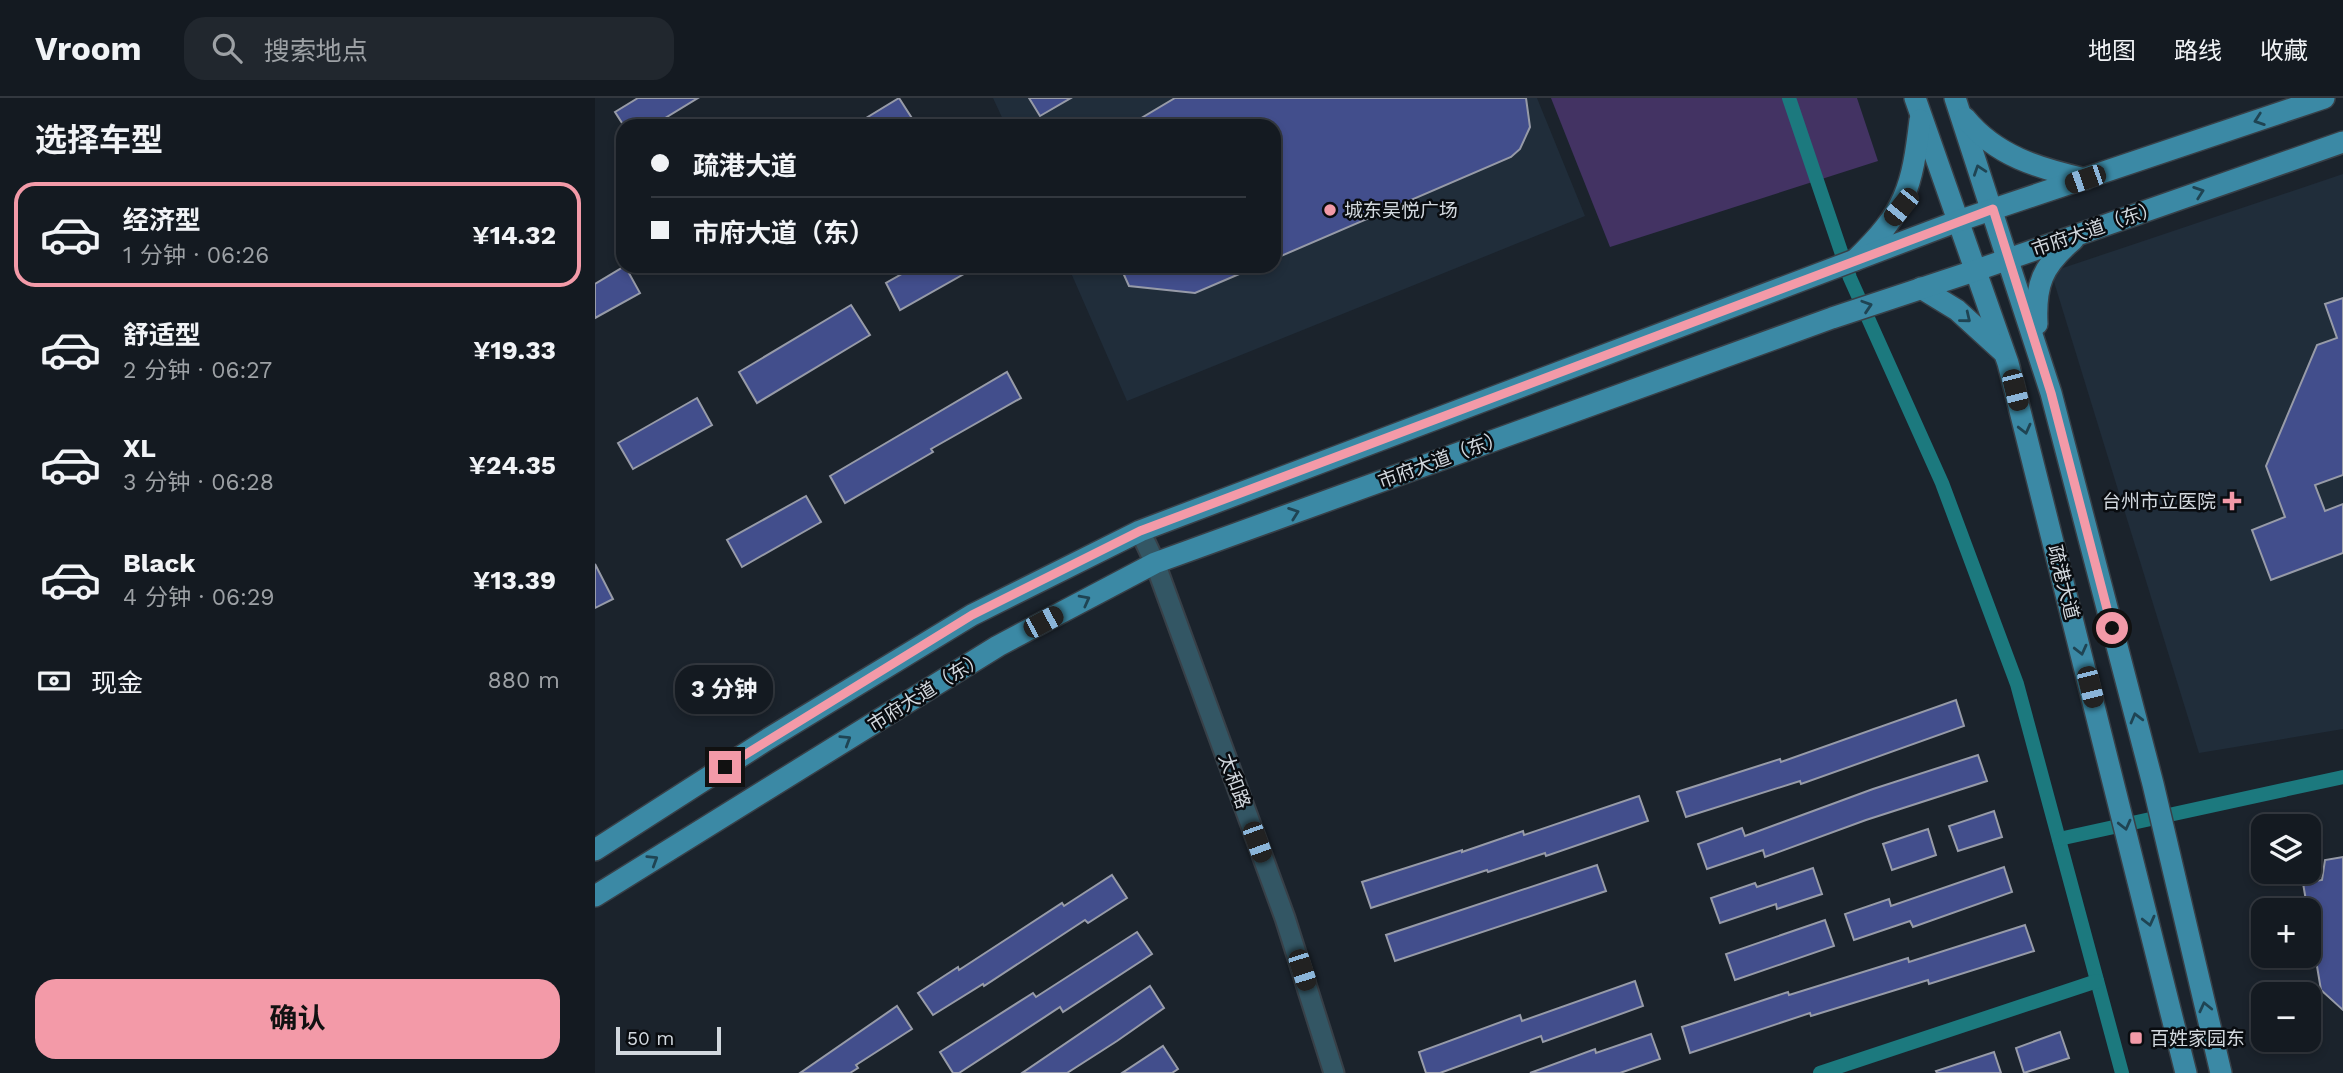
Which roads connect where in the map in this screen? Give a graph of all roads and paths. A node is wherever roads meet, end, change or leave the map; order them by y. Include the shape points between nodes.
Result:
1 (2324, 98) edge
2 (1957, 105) edge
3 (1918, 106) edge
4 (2343, 142) edge
5 (2085, 179) junction
6 (1993, 209) junction
7 (1958, 221) junction
8 (2084, 232) junction
9 (2009, 258) junction
10 (1851, 263) junction
11 (1977, 270) junction
12 (1912, 291) junction
13 (2038, 351) junction
14 (2006, 355) junction
15 (1140, 531) junction
16 (1155, 563) junction
17 (595, 850) edge
18 (595, 896) edge
19 (1334, 1073) edge
20 (2186, 1073) edge
21 (2221, 1073) edge

1 -> 5 main road, 市府大道（东）
2 - 5 main road via 1990,144 2041,168
6 -> 2 main road, 疏港大道
3 - 7 main road, 疏港大道
3 - 10 main road via 1911,183 1901,207
8 -> 4 main road, 市府大道（东）
5 - 6 main road, 市府大道（东）
6 - 7 main road, 市府大道（东）
6 - 9 main road, 疏港大道
7 - 10 main road, 市府大道（东）
7 - 11 main road, 疏港大道
8 - 9 main road, 市府大道（东）
8 - 13 main road via 2057,254 2039,283 2035,299
9 - 11 main road, 市府大道（东）
9 - 13 main road, 疏港大道
10 - 15 main road, 市府大道（东）
11 - 12 main road, 市府大道（东）
11 - 14 main road, 疏港大道
12 -> 14 main road via 1957,310
16 -> 12 main road, 市府大道（东）
21 -> 13 main road, 疏港大道 via 2153,784
14 -> 20 main road, 疏港大道
15 - 16 street, 太和路
15 - 17 main road, 市府大道（东） via 972,615
18 -> 16 main road, 市府大道（东） via 998,646
16 - 19 street, 太和路 via 1285,918

